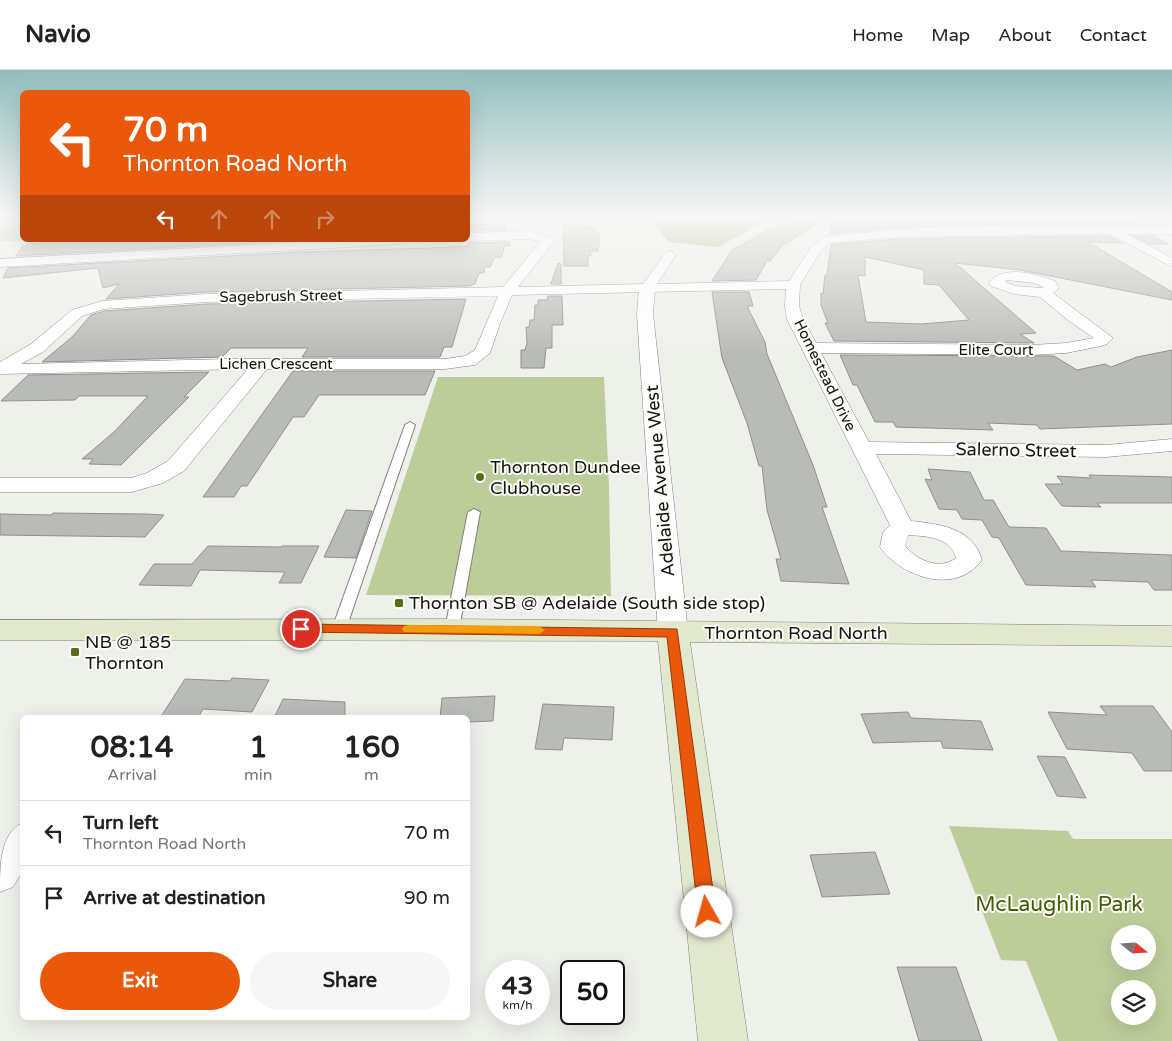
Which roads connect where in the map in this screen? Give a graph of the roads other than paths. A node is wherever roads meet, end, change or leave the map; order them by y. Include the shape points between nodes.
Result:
1 (530, 263) edge
2 (664, 263) edge
3 (807, 263) edge
4 (793, 285) junction
5 (647, 289) junction
6 (508, 292) junction
7 (1044, 293) dead end
8 (809, 348) junction
9 (262, 364) junction
10 (0, 370) edge
11 (410, 426) dead end
12 (1172, 445) edge
13 (861, 448) junction
14 (0, 485) edge
15 (474, 512) dead end
16 (903, 527) dead end
17 (339, 629) junction
18 (452, 629) junction
19 (0, 630) edge
20 (673, 632) junction
21 (1172, 636) edge
22 (20, 843) edge
23 (0, 875) edge
24 (723, 1041) edge

1 - 6 street, Lichen Crescent
2 - 5 street, Adelaide Avenue West
3 - 4 street
4 - 5 street, Sagebrush Street
4 - 8 street, Homestead Drive via 792,306
5 - 6 street, Sagebrush Street
5 - 20 street, Adelaide Avenue West via 645,314
6 - 9 street, Lichen Crescent via 482,353 469,361 445,364
6 - 10 street, Sagebrush Street via 207,298 102,305 77,313 37,348
7 - 8 street, Elite Court via 1105,338 1066,348 1032,350
8 - 13 street, Homestead Drive
9 - 10 street, Lichen Crescent
9 - 14 street via 176,466 155,478 132,485
11 - 17 lane
12 - 13 street, Salerno Street via 1106,451
13 - 16 street, Homestead Drive
15 - 18 lane
17 - 18 main road, Thornton Road North
17 - 19 main road, Thornton Road North
18 - 20 main road, Thornton Road North
20 - 21 main road, Thornton Road North
20 - 24 main road, Adelaide Avenue West
22 - 23 street

